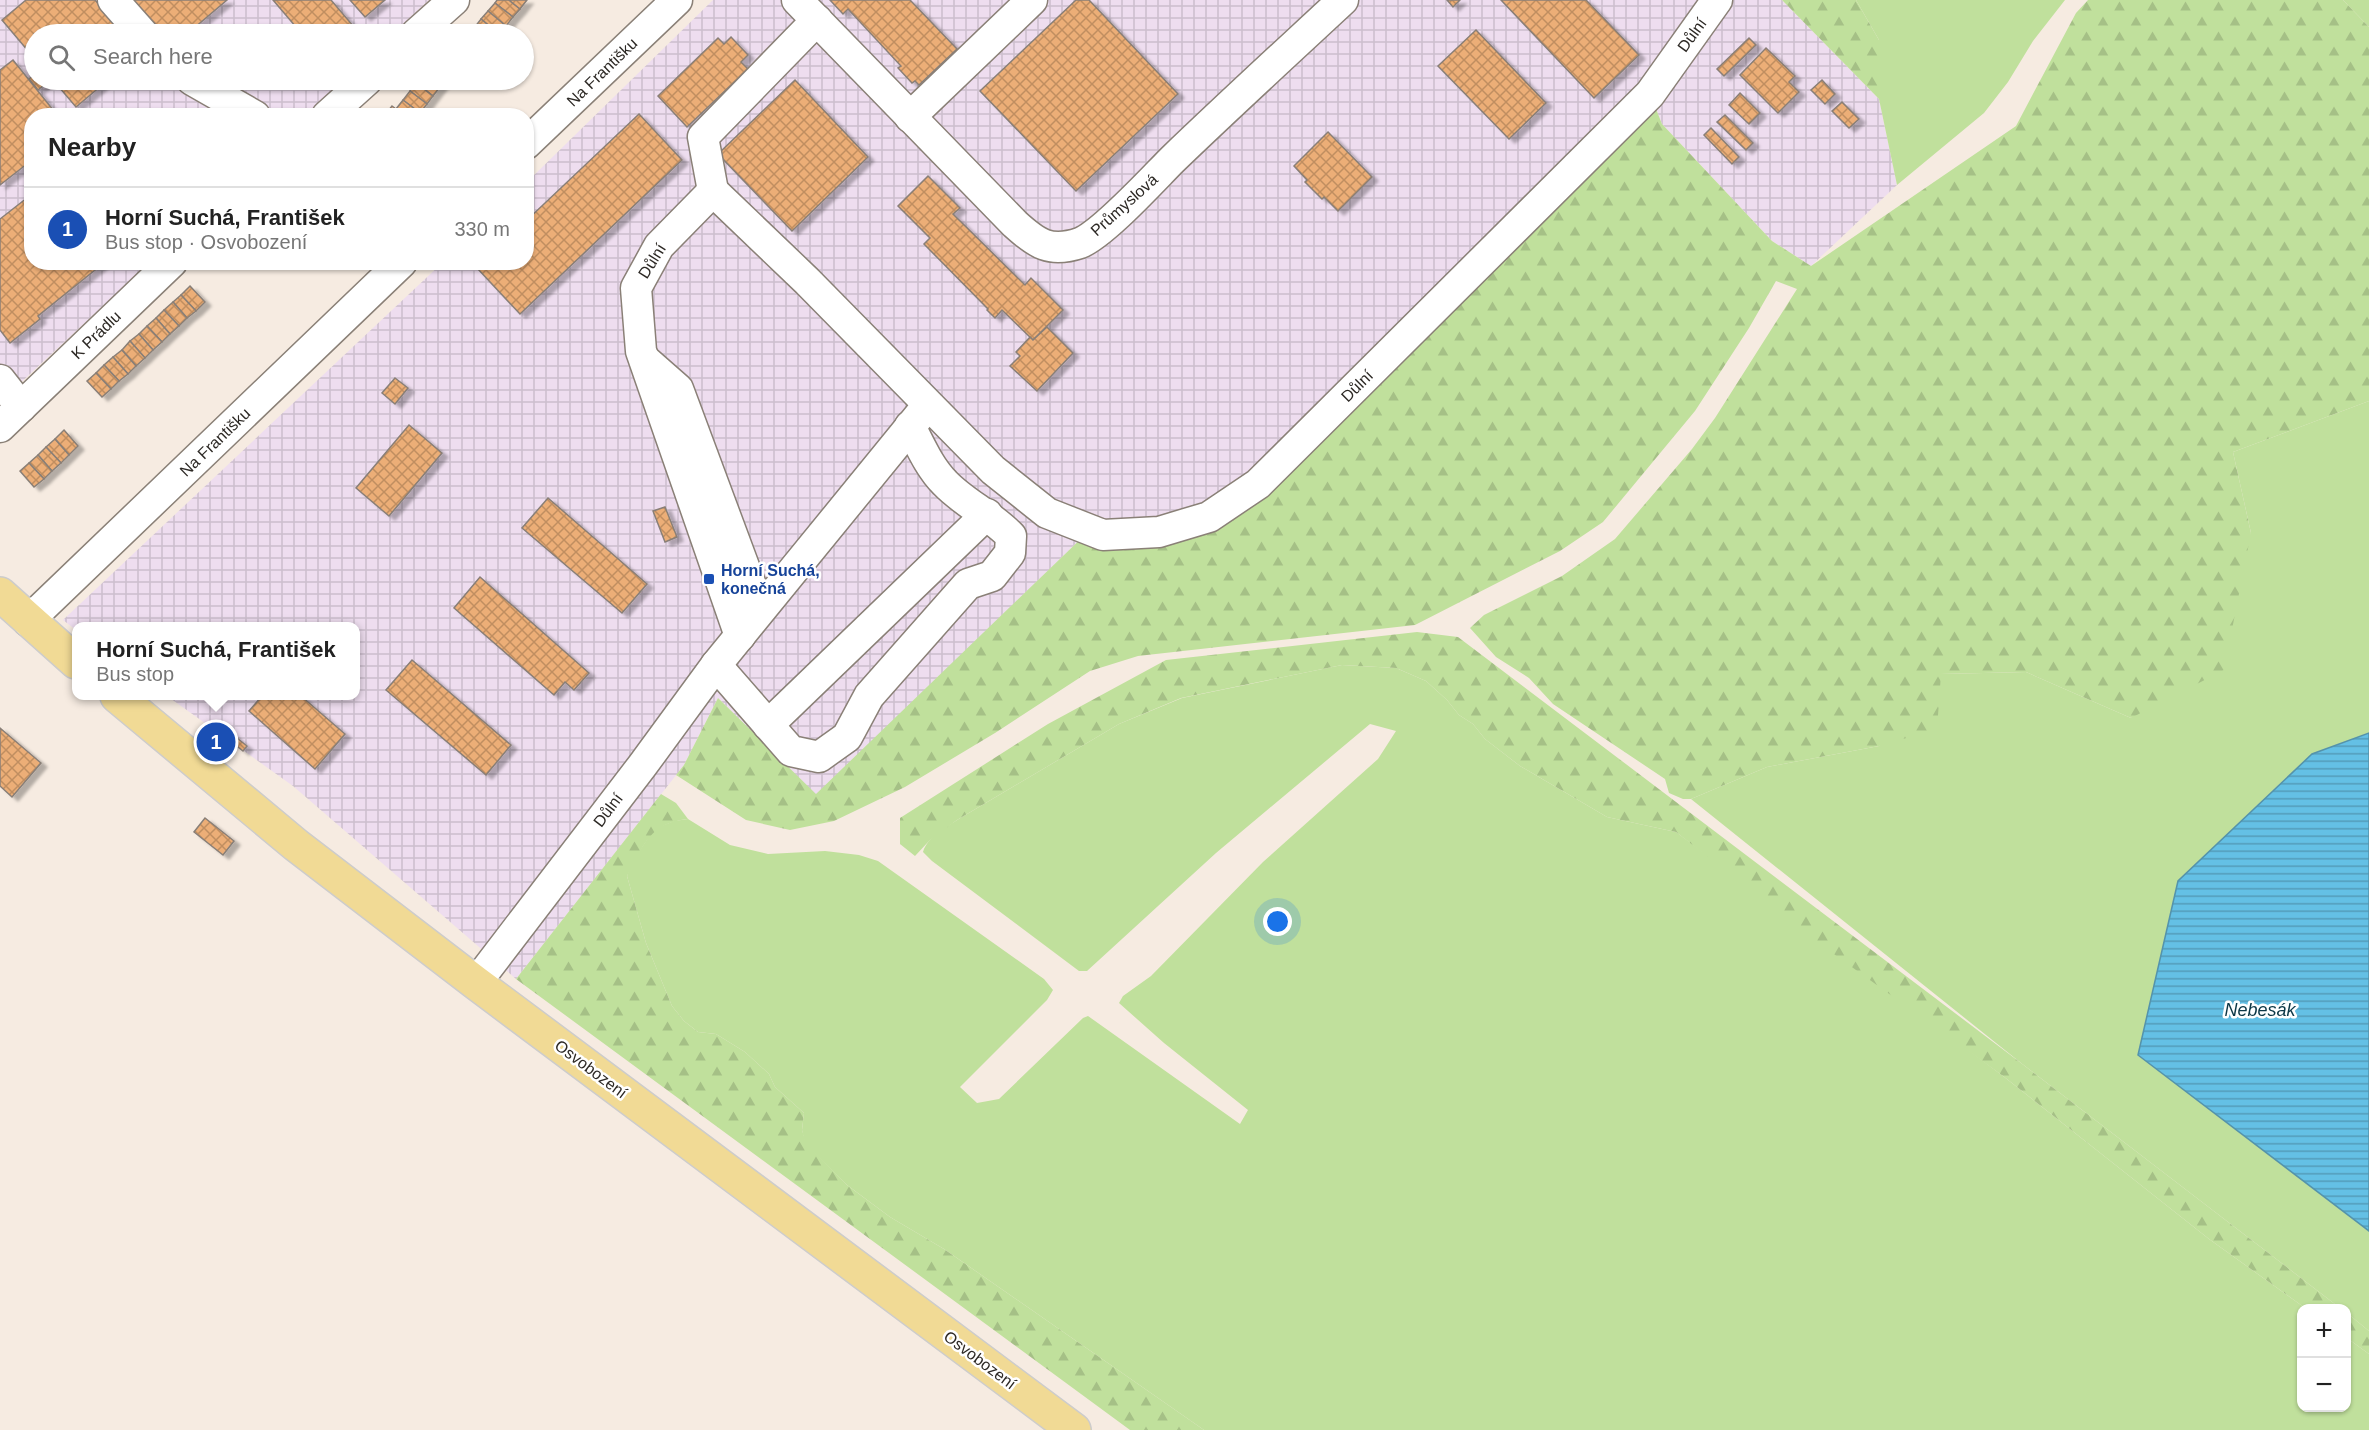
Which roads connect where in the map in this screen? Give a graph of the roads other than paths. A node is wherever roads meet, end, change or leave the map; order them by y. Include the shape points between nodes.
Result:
1 (113, 0) edge
2 (454, 0) edge
3 (677, 0) edge
4 (1032, 0) edge
5 (1343, 0) edge
6 (1717, 0) edge
7 (807, 10) edge
8 (134, 24) edge
9 (427, 24) edge
10 (210, 90) edge
11 (356, 90) edge
12 (241, 108) edge
13 (336, 108) edge
14 (910, 117) junction
15 (534, 136) edge
16 (713, 191) junction
17 (163, 270) edge
18 (394, 270) edge
19 (0, 380) edge
20 (919, 416) junction
21 (10, 417) edge
22 (987, 514) junction
23 (0, 594) edge
24 (28, 621) junction
25 (740, 636) junction
26 (72, 659) edge
27 (716, 665) junction
28 (122, 700) edge
29 (768, 725) junction
30 (476, 983) junction
31 (1074, 1430) edge

1 - 8 street
2 - 9 street
3 - 15 street, Na Františku
4 - 14 street
5 - 14 street, Průmyslová via 1110,222 1083,242 1060,248 1035,242
6 - 20 street, Důlní via 1650,94 1258,484 1209,517 1159,532 1103,535 1047,513
7 - 14 street, Průmyslová
7 - 16 street via 704,137
10 - 12 street
11 - 13 street
16 - 20 street, Důlní via 807,281
16 - 25 street, Důlní via 659,246 636,288 641,346
17 - 21 street, K Prádlu
18 - 24 street, Na Františku
19 - 21 street, K Prádlu
20 - 22 street via 932,467 945,484
20 - 25 street, Důlní
22 - 29 street
22 - 29 street via 1011,536 1010,553 992,576 968,584 869,696 847,737 819,757 791,751
23 - 24 main road
24 - 26 main road
25 - 27 street, Důlní
27 - 29 street
27 - 30 street, Důlní
28 - 30 main road, Osvobození via 297,845
30 - 31 main road, Osvobození

